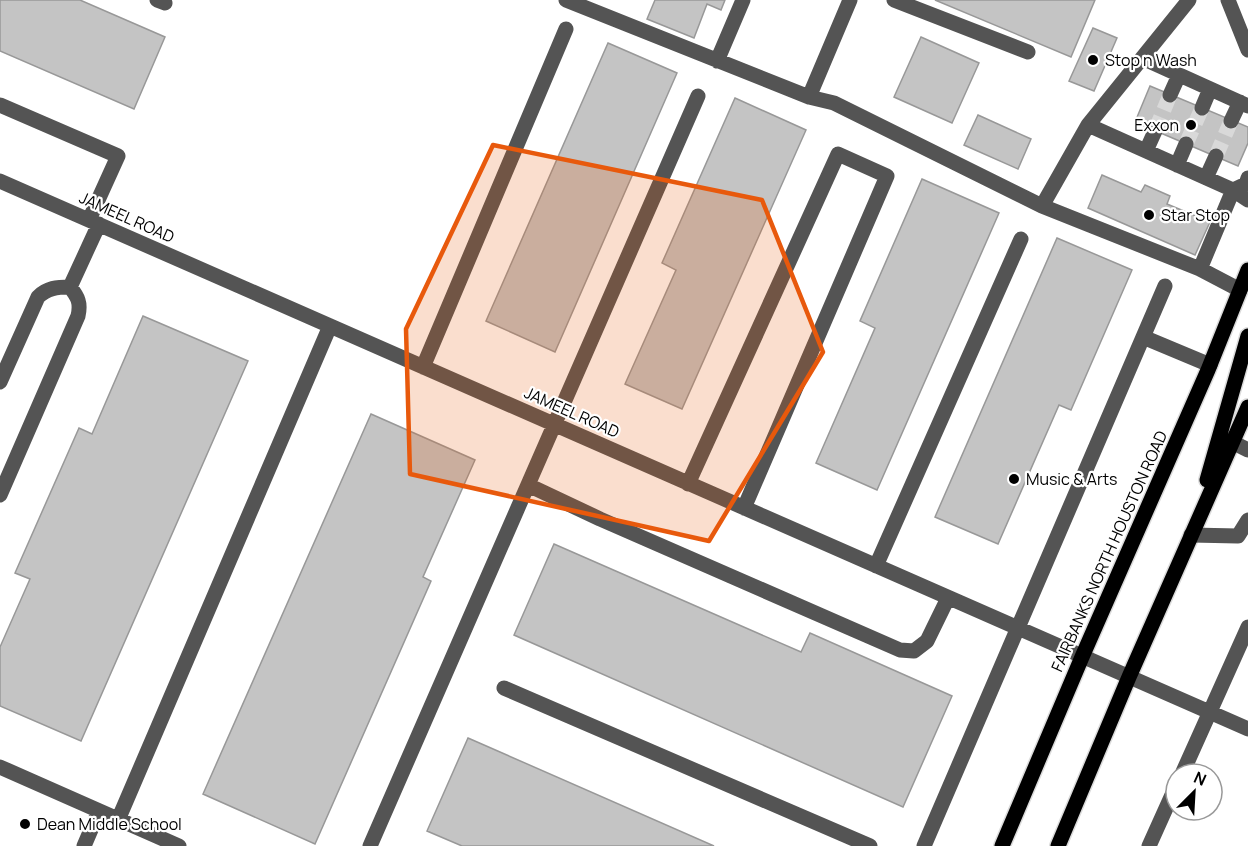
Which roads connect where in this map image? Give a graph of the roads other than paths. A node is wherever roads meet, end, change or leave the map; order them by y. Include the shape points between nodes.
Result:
1 (566, 0) edge
2 (742, 0) edge
3 (850, 0) edge
4 (894, 0) edge
5 (1189, 0) edge
6 (1228, 0) edge
7 (566, 29) dead end
8 (1248, 50) edge
9 (1028, 52) dead end
10 (1142, 57) junction
11 (717, 61) junction
12 (1179, 75) junction
13 (1210, 88) junction
14 (1170, 95) tunnel mouth
15 (698, 96) dead end
16 (808, 97) junction
17 (1244, 104) edge
18 (0, 105) edge
19 (1202, 108) tunnel mouth
20 (1232, 121) tunnel mouth
21 (1088, 125) junction
22 (1155, 131) tunnel mouth
23 (1186, 144) tunnel mouth
24 (1146, 151) junction
25 (1216, 156) tunnel mouth
26 (1177, 165) junction
27 (1206, 178) junction
28 (1248, 178) edge
29 (0, 181) edge
30 (1233, 190) junction
31 (1248, 200) edge
32 (1042, 206) junction
33 (94, 222) junction
34 (1021, 239) dead end
35 (1200, 269) junction
36 (1248, 270) edge
37 (70, 286) junction
38 (1165, 286) dead end
39 (1240, 290) junction
40 (1248, 308) edge
41 (330, 326) junction
42 (1248, 336) edge
43 (1143, 337) junction
44 (1210, 365) junction
45 (423, 367) junction
46 (0, 382) edge
47 (1248, 407) edge
48 (554, 424) junction
49 (1232, 442) junction
50 (1248, 450) edge
51 (688, 484) junction
52 (528, 485) junction
53 (0, 495) edge
54 (744, 508) junction
55 (1248, 520) edge
56 (1191, 535) junction
57 (876, 566) junction
58 (948, 598) junction
59 (1248, 627) edge
60 (1017, 628) junction
61 (1082, 657) junction
62 (1128, 677) junction
63 (504, 688) dead end
64 (1209, 712) junction
65 (1248, 729) edge
66 (1187, 762) edge
67 (0, 767) edge
68 (99, 811) junction
69 (1164, 813) edge
70 (118, 820) junction
71 (84, 846) edge
72 (179, 846) edge
73 (370, 846) edge
74 (870, 846) edge
75 (924, 846) edge
76 (1002, 846) edge
77 (1058, 846) edge
78 (1149, 846) edge

1 - 11 street
2 - 11 street
3 - 16 street
4 - 9 street
5 - 10 street
6 - 8 street
7 - 45 street
10 - 12 street
10 - 21 street
11 - 16 street
12 - 13 street
12 - 14 street
13 - 17 street
13 - 19 street
15 - 48 street
16 - 32 street via 834,102
17 - 20 street
18 - 33 street via 118,156
21 - 24 street
21 - 32 street
22 - 24 street
23 - 26 street
24 - 26 street
25 - 27 street
26 - 27 street
27 - 30 street
28 - 30 street via 1246,184
29 - 33 street, JAMEEL ROAD
30 - 31 street
30 - 35 street
32 - 35 street
33 - 37 street
33 - 41 street, JAMEEL ROAD
34 - 57 street
35 - 39 street
36 - 39 main road, FAIRBANKS NORTH HOUSTON ROAD
37 - 46 street via 55,287 38,297
37 - 53 street via 81,305 78,316
38 - 43 street
39 - 40 main road
39 - 44 main road, FAIRBANKS NORTH HOUSTON ROAD
41 - 45 street, JAMEEL ROAD
41 - 70 street
42 - 56 main road
43 - 44 street
43 - 60 street
44 - 61 main road, FAIRBANKS NORTH HOUSTON ROAD
45 - 48 street, JAMEEL ROAD
47 - 49 main road
48 - 51 street, JAMEEL ROAD
48 - 52 street
49 - 50 street
49 - 56 main road
51 - 54 street, JAMEEL ROAD
51 - 54 street via 838,154 887,176
52 - 58 street via 900,650 914,651 927,641
52 - 73 street
54 - 57 street, JAMEEL ROAD
55 - 56 street via 1238,536
56 - 62 main road
57 - 58 street, JAMEEL ROAD
58 - 60 street, JAMEEL ROAD
59 - 64 street
60 - 61 street, JAMEEL ROAD
60 - 75 street
61 - 62 street, JAMEEL ROAD
61 - 76 main road, FAIRBANKS NORTH HOUSTON ROAD
62 - 64 street, JAMEEL ROAD
62 - 77 main road
63 - 74 street
64 - 65 street, JAMEEL ROAD
64 - 66 street
67 - 68 street
68 - 70 street
68 - 71 street
69 - 78 street
70 - 72 street

